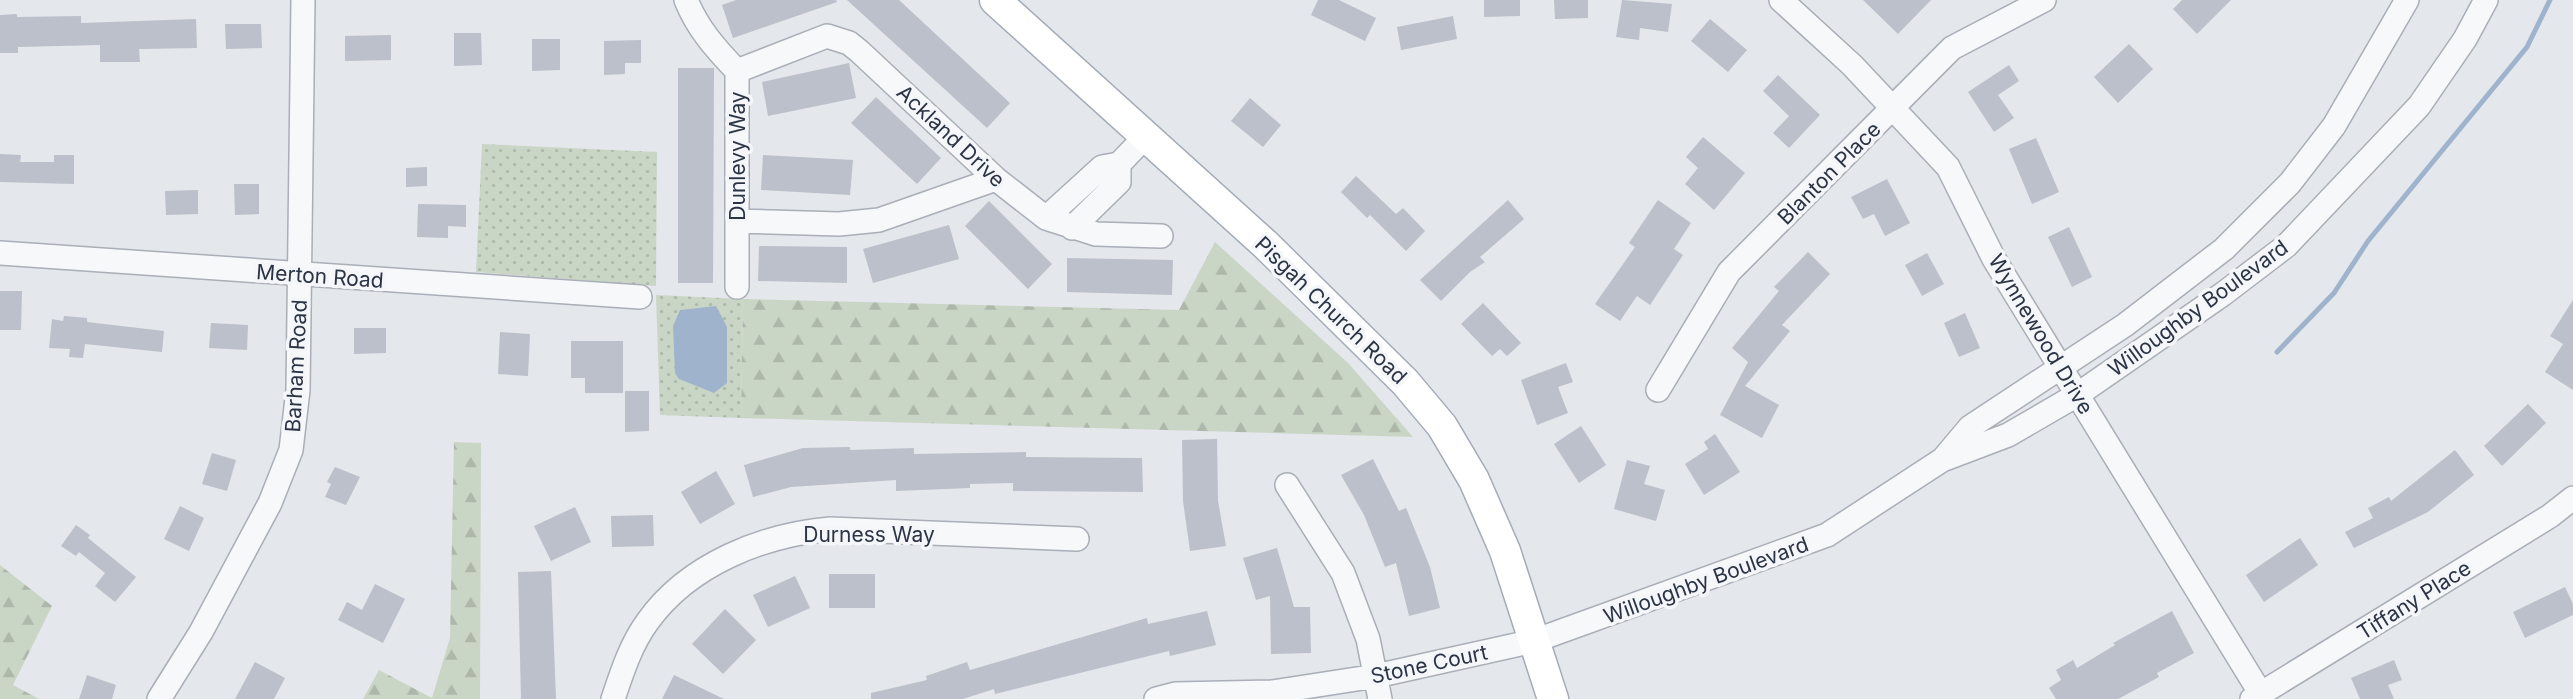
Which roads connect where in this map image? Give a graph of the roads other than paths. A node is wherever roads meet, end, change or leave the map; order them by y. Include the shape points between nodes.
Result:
1 (303, 0) edge
2 (686, 0) edge
3 (995, 0) edge
4 (1781, 0) edge
5 (2044, 0) edge
6 (2407, 0) edge
7 (2486, 0) edge
8 (737, 71) junction
9 (1895, 108) junction
10 (1147, 135) junction
11 (1119, 164) junction
12 (996, 179) junction
13 (1046, 218) junction
14 (737, 221) junction
15 (1072, 228) junction
16 (1161, 236) dead end
17 (0, 253) edge
18 (301, 274) junction
19 (737, 287) dead end
20 (640, 297) dead end
21 (2061, 367) junction
22 (1658, 390) dead end
23 (2077, 395) junction
24 (1942, 460) junction
25 (1287, 485) dead end
26 (2573, 498) edge
27 (1077, 539) dead end
28 (1534, 641) junction
29 (1376, 676) junction
30 (2259, 697) edge
31 (159, 699) edge
32 (613, 699) edge
33 (1156, 699) edge
34 (1381, 699) edge
35 (1553, 699) edge

1 - 18 street, Barham Road
2 - 8 street, Dunlevy Way via 711,45
3 - 10 main road, Pisgah Church Road
4 - 9 street, Wynnewood Drive
5 - 9 street, Blanton Place via 1952,48
6 - 21 street, Willoughby Boulevard via 2334,127 2290,183 2193,274
7 - 23 street, Willoughby Boulevard via 2419,106 2286,246
8 - 12 street, Ackland Drive via 815,39 838,38 859,51
8 - 14 street, Dunlevy Way
9 - 21 street, Wynnewood Drive via 1948,167 1994,259
9 - 22 street, Blanton Place via 1729,272
10 - 11 street
10 - 28 main road, Pisgah Church Road via 1368,344 1442,426 1474,480 1505,551
11 - 13 street via 1102,167
11 - 15 street via 1119,182
12 - 13 street, Ackland Drive
12 - 14 street via 879,220 839,224
13 - 15 street, Ackland Drive
14 - 19 street, Dunlevy Way
15 - 16 street, Ackland Drive via 1096,234
17 - 18 street, Merton Road
18 - 20 street, Merton Road
18 - 31 street, Barham Road via 298,390 291,450 270,503 229,582
21 - 23 street, Wynnewood Drive
21 - 24 street, Willoughby Boulevard via 1970,427
23 - 24 street, Willoughby Boulevard via 2008,435
23 - 30 street, Wynnewood Drive
24 - 28 street, Willoughby Boulevard via 1828,535
25 - 29 street via 1343,573 1368,639
26 - 30 street, Tiffany Place
27 - 32 street, Durness Way via 830,529 796,532 769,541 732,554 698,574 649,620
28 - 29 street, Stone Court
28 - 35 main road, Pisgah Church Road
29 - 33 street, Stone Court via 1272,692 1175,694
29 - 34 street

